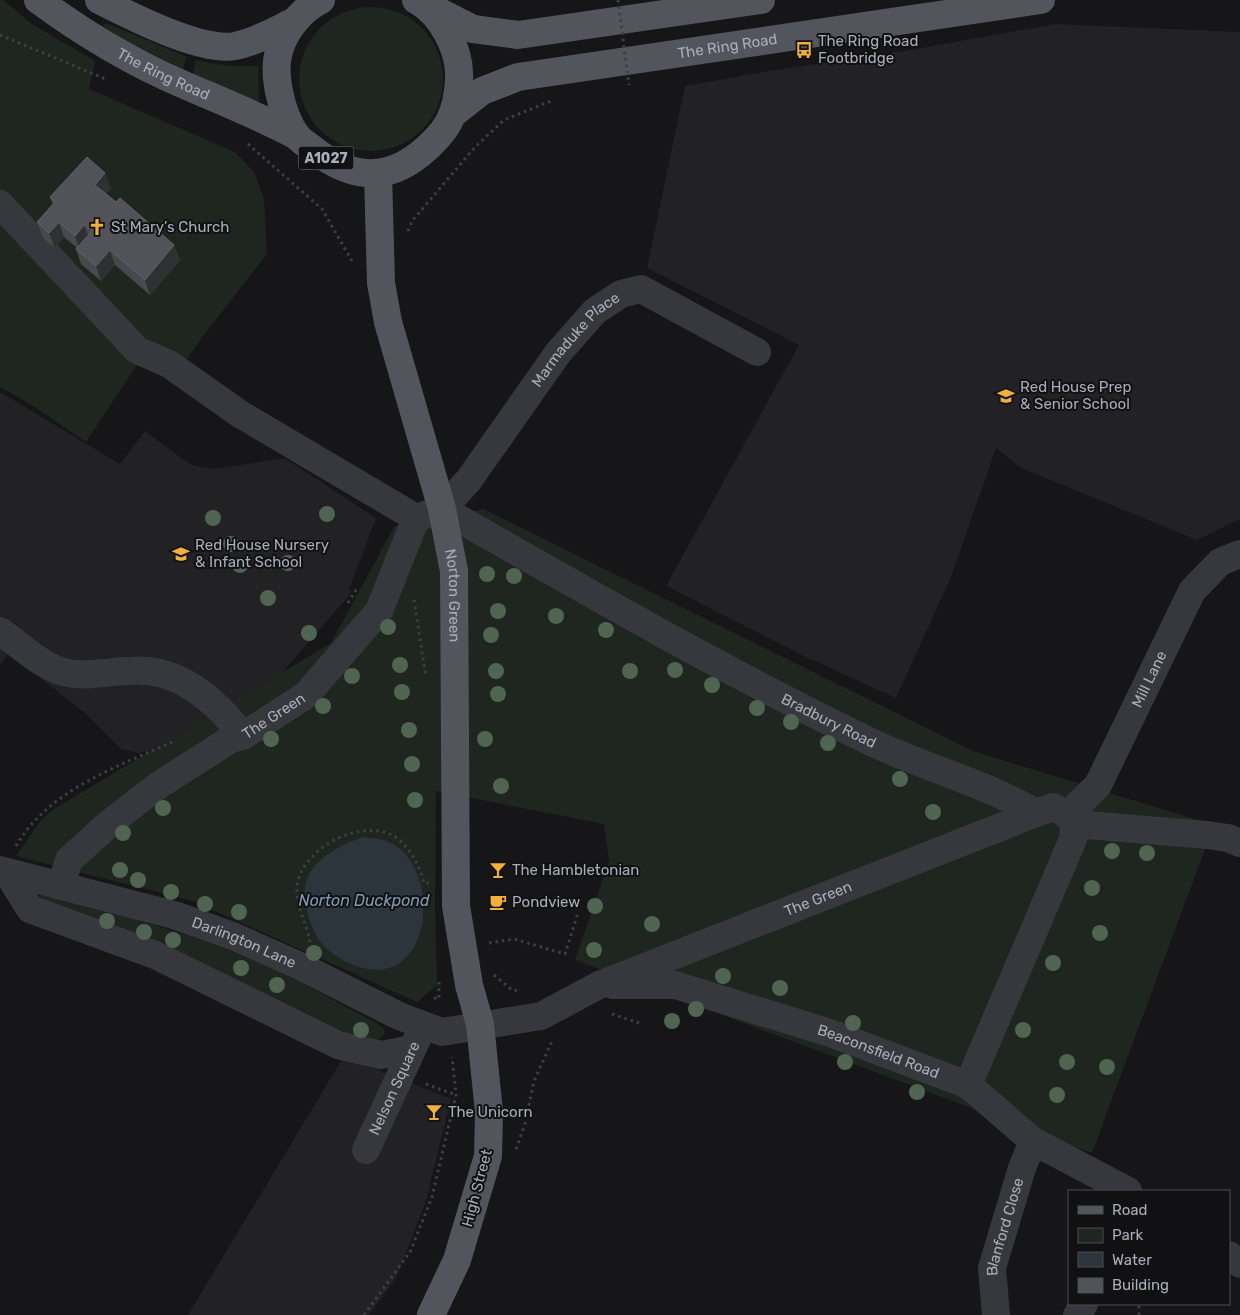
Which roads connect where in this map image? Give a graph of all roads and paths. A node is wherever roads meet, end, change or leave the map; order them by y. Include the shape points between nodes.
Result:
1 (38, 0) edge
2 (99, 0) edge
3 (618, 0) edge
4 (761, 0) edge
5 (1041, 0) edge
6 (422, 3) edge
7 (310, 7) edge
8 (630, 85) dead end
9 (454, 114) junction
10 (504, 120) dead end
11 (296, 136) junction
12 (378, 174) junction
13 (0, 204) edge
14 (405, 238) dead end
15 (757, 352) dead end
16 (442, 509) junction
17 (416, 518) junction
18 (1240, 554) edge
19 (413, 596) dead end
20 (0, 631) edge
21 (427, 684) dead end
22 (243, 736) junction
23 (1036, 813) junction
24 (1071, 820) junction
25 (1240, 843) edge
26 (4, 871) edge
27 (61, 886) junction
28 (430, 887) dead end
29 (578, 913) dead end
30 (310, 941) dead end
31 (481, 944) dead end
32 (438, 972) dead end
33 (599, 985) junction
34 (431, 998) dead end
35 (439, 1000) junction
36 (609, 1013) dead end
37 (480, 1024) junction
38 (642, 1024) dead end
39 (558, 1035) dead end
40 (426, 1036) junction
41 (968, 1085) junction
42 (1033, 1141) junction
43 (366, 1150) dead end
44 (516, 1150) dead end
45 (1126, 1190) edge
46 (1230, 1256) edge
47 (1240, 1264) edge
48 (364, 1315) edge
49 (431, 1315) edge
50 (996, 1315) edge

1 - 11 main road, The Ring Road / A1027 via 73,26 133,61 259,115
2 - 7 main road, A1027 via 196,42 233,46 261,38
3 - 8 path, bridge
4 - 6 main road, A1027 via 518,36 473,29
5 - 9 main road, The Ring Road / A1027 via 518,77 482,91
6 - 9 main road, A1027 via 447,32 458,58
7 - 11 main road, A1027 via 278,52 277,81 282,107
9 - 12 main road, A1027 via 438,139 408,163
10 - 14 path via 474,146 412,220
11 - 12 main road, A1027 via 346,170
12 - 16 main road, Norton Green via 381,284 388,322
13 - 17 street via 137,350 170,364 240,414
15 - 16 street, Marmaduke Place via 641,289 621,294 595,311 558,353 468,481
16 - 17 street
16 - 23 street, Bradbury Road via 650,629 868,740 1007,796
16 - 37 main road, Norton Green via 454,571 456,906
17 - 22 street, The Green via 379,611 306,695
18 - 24 street, Mill Lane via 1220,562 1192,591 1098,785
19 - 21 path
20 - 22 street via 50,666 68,673 147,670 178,680 209,699 229,717
22 - 27 street, The Green via 232,739 159,785 111,822 69,860
23 - 24 street via 1053,807
23 - 33 street, The Green
24 - 25 street via 1228,838
24 - 41 street via 1073,839
26 - 27 street, Darlington Lane
26 - 40 street via 30,909 154,955 338,1045 381,1055
27 - 40 street, Darlington Lane via 174,916 235,937 300,966
28 - 30 path via 429,882 424,883 422,871 406,846 388,833 371,830 350,834 312,856 301,870 297,888
29 - 31 path via 565,954 514,939
32 - 35 path
33 - 37 street, The Green via 541,1016
33 - 41 street, Beaconsfield Road via 675,985 830,1033
34 - 35 path
35 - 40 path
36 - 38 path
37 - 40 street
37 - 49 main road, High Street via 489,1112 488,1156 457,1260
39 - 44 path via 552,1041 534,1081
40 - 43 street, Nelson Square via 399,1075
40 - 48 path via 451,1049 456,1095 432,1197 410,1252
41 - 42 street, Beaconsfield Road
42 - 45 street, Beaconsfield Road
42 - 50 street, Blanford Close via 992,1268
46 - 47 street

